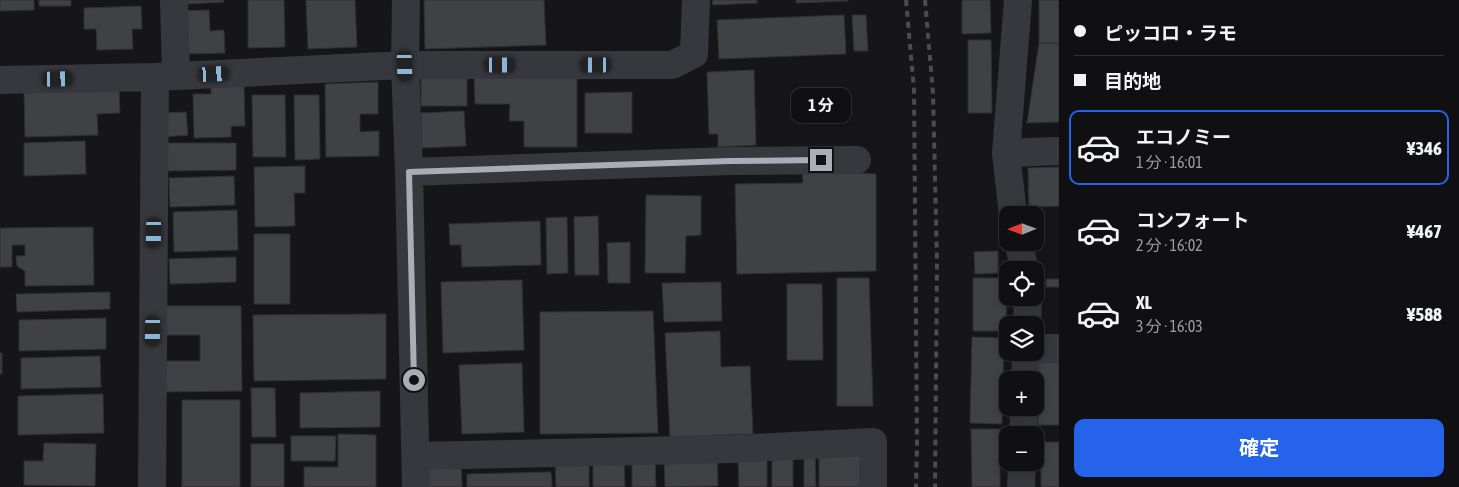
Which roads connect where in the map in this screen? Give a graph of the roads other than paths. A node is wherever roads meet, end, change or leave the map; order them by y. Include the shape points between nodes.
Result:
1 (174, 0) edge
2 (406, 0) edge
3 (696, 0) edge
4 (1018, 0) edge
5 (405, 66) junction
6 (166, 76) junction
7 (0, 80) edge
8 (1059, 151) edge
9 (1006, 153) junction
10 (857, 160) dead end
11 (409, 172) junction
12 (1012, 206) edge
13 (1044, 348) edge
14 (1059, 348) edge
15 (416, 456) junction
16 (1022, 471) edge
17 (152, 487) edge
18 (416, 487) edge
19 (873, 487) edge
20 (1021, 487) edge

1 - 6 street
2 - 5 street
3 - 5 street via 694,54 672,65
4 - 9 street
5 - 6 street
5 - 11 street
6 - 7 street
6 - 17 street
8 - 9 street
9 - 12 street
10 - 11 street
11 - 15 street
13 - 14 street
15 - 18 street
15 - 19 street via 873,442
16 - 20 street

